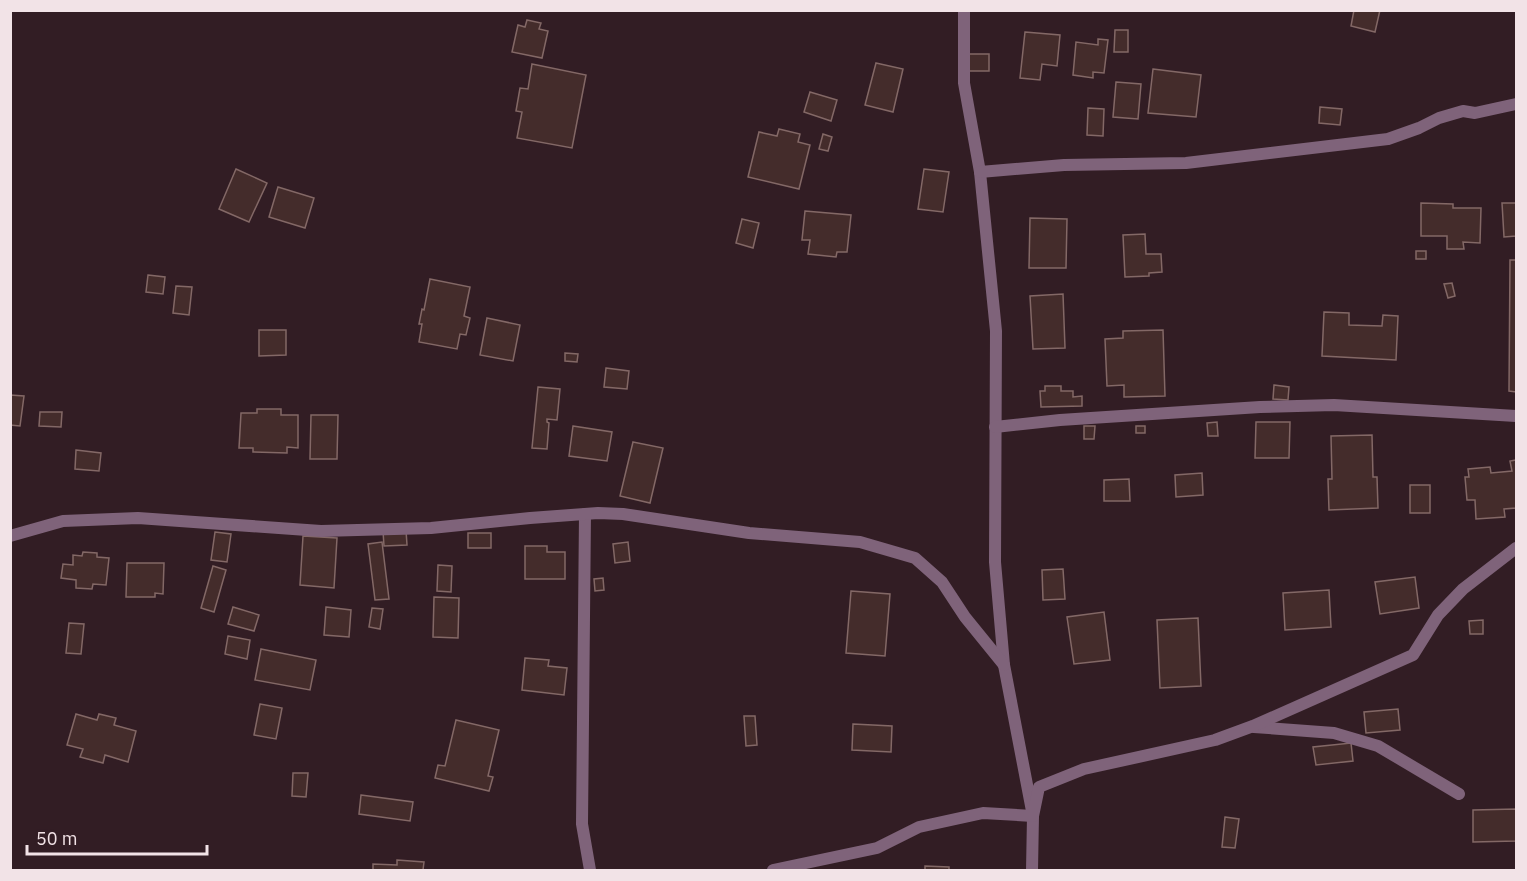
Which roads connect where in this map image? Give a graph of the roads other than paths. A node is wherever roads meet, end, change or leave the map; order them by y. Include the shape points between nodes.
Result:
1 (964, 10) edge
2 (1516, 104) edge
3 (980, 172) junction
4 (1516, 416) edge
5 (995, 427) junction
6 (585, 514) junction
7 (10, 536) edge
8 (1516, 548) edge
9 (1004, 666) junction
10 (1253, 726) junction
11 (1459, 794) dead end
12 (1033, 816) junction
13 (590, 870) edge
14 (773, 870) edge
15 (1032, 870) edge

1 - 3 street via 964,83
2 - 3 street via 1475,113 1463,111 1388,139 1186,163 1064,165
3 - 5 street via 996,331
4 - 5 street via 1334,405
5 - 9 street via 995,562
6 - 7 street via 431,528 321,531 138,518 63,521
6 - 9 street via 623,514 749,533 860,542 915,558 942,582
6 - 13 street via 582,824
8 - 10 street via 1463,589 1438,615 1413,655
9 - 12 street
10 - 11 street via 1334,733 1378,746
10 - 12 street via 1215,741 1084,769 1039,787
12 - 14 street via 983,813 919,827 877,848
12 - 15 street

